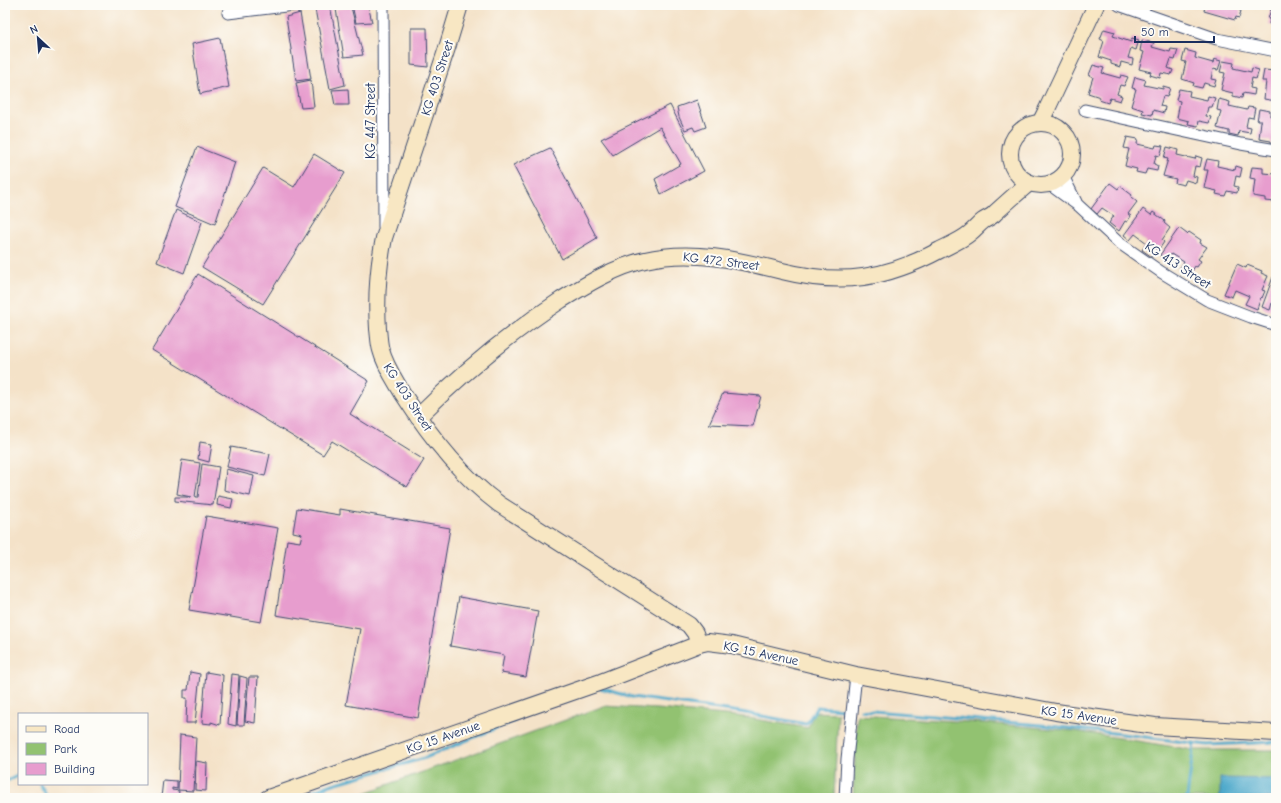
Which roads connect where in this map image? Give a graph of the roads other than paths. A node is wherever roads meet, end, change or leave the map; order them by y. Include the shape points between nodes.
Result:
1 (294, 5) edge
2 (383, 5) edge
3 (460, 5) edge
4 (1096, 5) edge
5 (1119, 5) edge
6 (228, 13) dead end
7 (1276, 51) edge
8 (1051, 102) junction
9 (1085, 110) dead end
10 (1040, 123) junction
11 (1057, 127) junction
12 (1276, 150) edge
13 (1015, 172) junction
14 (1063, 176) junction
15 (1029, 183) junction
16 (1048, 184) junction
17 (1006, 203) junction
18 (1078, 206) junction
19 (384, 238) junction
20 (1276, 325) edge
21 (418, 417) junction
22 (699, 644) junction
23 (856, 675) junction
24 (1276, 733) edge
25 (268, 798) edge
26 (845, 798) edge

1 - 6 street
2 - 19 street, KG 447 Street
3 - 19 main road, KG 403 Street
4 - 8 main road
5 - 7 street via 1217,39
8 - 10 main road
8 - 11 main road
9 - 12 street
10 - 11 main road
10 - 13 main road via 1026,127 1014,138 1009,154
11 - 14 main road via 1064,132 1072,154 1071,162
13 - 15 main road
13 - 17 main road
14 - 16 main road
14 - 18 street, KG 413 Street
15 - 16 main road
15 - 17 main road, KG 472 Street
16 - 18 street, KG 413 Street
17 - 21 main road, KG 472 Street via 970,234 935,253 897,269 855,279 837,280 802,276 754,264 699,255 658,257 624,266 602,276 542,312 490,351
18 - 20 street, KG 413 Street via 1118,242 1207,300
19 - 21 main road, KG 403 Street via 377,314 380,349 397,384
21 - 22 main road, KG 403 Street via 481,491 688,625
22 - 23 main road, KG 15 Avenue via 708,642 732,646
22 - 25 main road, KG 15 Avenue via 601,682
23 - 24 main road, KG 15 Avenue via 1008,704 1155,726
23 - 26 street

